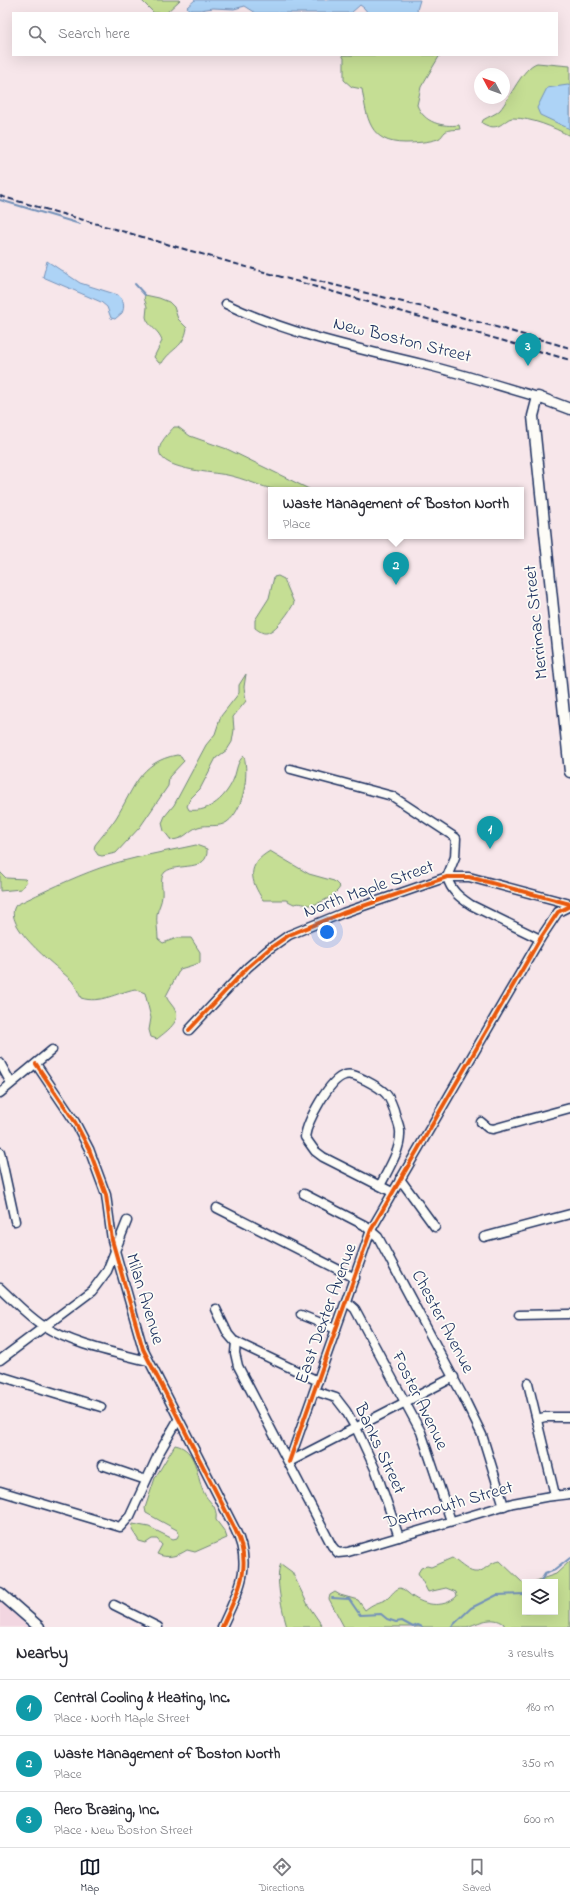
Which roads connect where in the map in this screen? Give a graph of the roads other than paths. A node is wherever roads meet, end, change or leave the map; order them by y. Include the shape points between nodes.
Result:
1 (226, 304) dead end
2 (538, 397) junction
3 (570, 409) edge
4 (291, 769) dead end
5 (570, 772) edge
6 (447, 877) junction
7 (570, 905) edge
8 (540, 939) junction
9 (189, 1030) dead end
10 (52, 1050) dead end
11 (0, 1063) edge
12 (36, 1064) junction
13 (11, 1083) junction
14 (0, 1093) edge
15 (570, 1108) edge
16 (481, 1122) dead end
17 (0, 1152) edge
18 (400, 1179) junction
19 (380, 1186) junction
20 (392, 1192) junction
21 (304, 1194) dead end
22 (217, 1208) dead end
23 (570, 1214) edge
24 (15, 1221) dead end
25 (127, 1221) dead end
26 (435, 1227) dead end
27 (371, 1230) junction
28 (484, 1237) dead end
29 (115, 1253) junction
30 (355, 1278) junction
31 (0, 1288) edge
32 (346, 1301) junction
33 (216, 1309) dead end
34 (570, 1314) edge
35 (301, 1315) dead end
36 (519, 1315) dead end
37 (45, 1327) junction
38 (336, 1329) junction
39 (236, 1342) junction
40 (0, 1360) edge
41 (148, 1361) junction
42 (0, 1376) edge
43 (454, 1377) junction
44 (318, 1381) junction
45 (528, 1384) dead end
46 (314, 1391) junction
47 (405, 1402) junction
48 (101, 1406) dead end
49 (570, 1417) edge
50 (537, 1419) junction
51 (178, 1420) junction
52 (356, 1427) junction
53 (289, 1462) junction
54 (102, 1465) dead end
55 (146, 1480) junction
56 (0, 1490) edge
57 (570, 1494) edge
58 (555, 1495) junction
59 (504, 1506) junction
60 (451, 1521) junction
61 (399, 1536) junction
62 (0, 1593) edge
63 (114, 1605) dead end
64 (39, 1627) edge
65 (158, 1627) edge
66 (222, 1627) edge

1 - 2 street, New Boston Street via 272,324
2 - 3 main road, New Boston Street
2 - 5 main road, Merrimac Street via 533,414 534,440
4 - 6 street via 392,796 456,838 455,857
6 - 7 street, North Maple Street via 469,877
6 - 8 street via 453,891 462,899
6 - 9 street, North Maple Street via 342,913 289,935 269,948 248,967
7 - 8 street via 558,912
8 - 18 street, East Dexter Avenue
10 - 12 street
11 - 13 street
12 - 13 street
12 - 29 street, Milan Avenue via 75,1122 89,1149 107,1199
13 - 14 street
15 - 16 street via 492,1129
17 - 24 street
18 - 20 street, East Dexter Avenue
18 - 26 street
19 - 19 street via 323,1158 305,1137 307,1127 330,1086 343,1075 354,1075 379,1088 392,1101 400,1130 400,1140
19 - 20 street
20 - 27 street, East Dexter Avenue
21 - 27 street, Chester Avenue
22 - 30 street
23 - 28 street
25 - 29 street
27 - 30 street, East Dexter Avenue
27 - 43 street, Chester Avenue via 380,1239
29 - 37 street via 107,1271 92,1291
29 - 41 street, Milan Avenue via 135,1328
30 - 32 street, East Dexter Avenue
31 - 37 street
32 - 38 street, East Dexter Avenue
32 - 47 street, Foster Avenue via 354,1308
33 - 39 street via 229,1336
34 - 36 street
35 - 38 street
37 - 40 street
37 - 41 street via 76,1341
38 - 44 street, East Dexter Avenue
39 - 44 street
39 - 53 street via 236,1362
41 - 51 street, Milan Avenue
42 - 48 street
43 - 47 street
43 - 59 street, Chester Avenue via 484,1439
44 - 46 street, East Dexter Avenue
45 - 50 street
46 - 52 street, Banks Street via 338,1400
46 - 53 street, East Dexter Avenue
47 - 52 street
47 - 60 street, Foster Avenue via 424,1439
49 - 50 street
50 - 58 street
51 - 55 street
51 - 66 street, Milan Avenue via 239,1539 244,1559 239,1588
52 - 53 street
52 - 61 street, Banks Street via 376,1471
53 - 61 street, Dartmouth Street via 321,1526 338,1553
54 - 55 street
55 - 56 street via 130,1516 117,1527
57 - 58 street, Dartmouth Street
58 - 59 street, Dartmouth Street
59 - 60 street, Dartmouth Street
60 - 61 street, Dartmouth Street
62 - 64 main road
63 - 65 street

